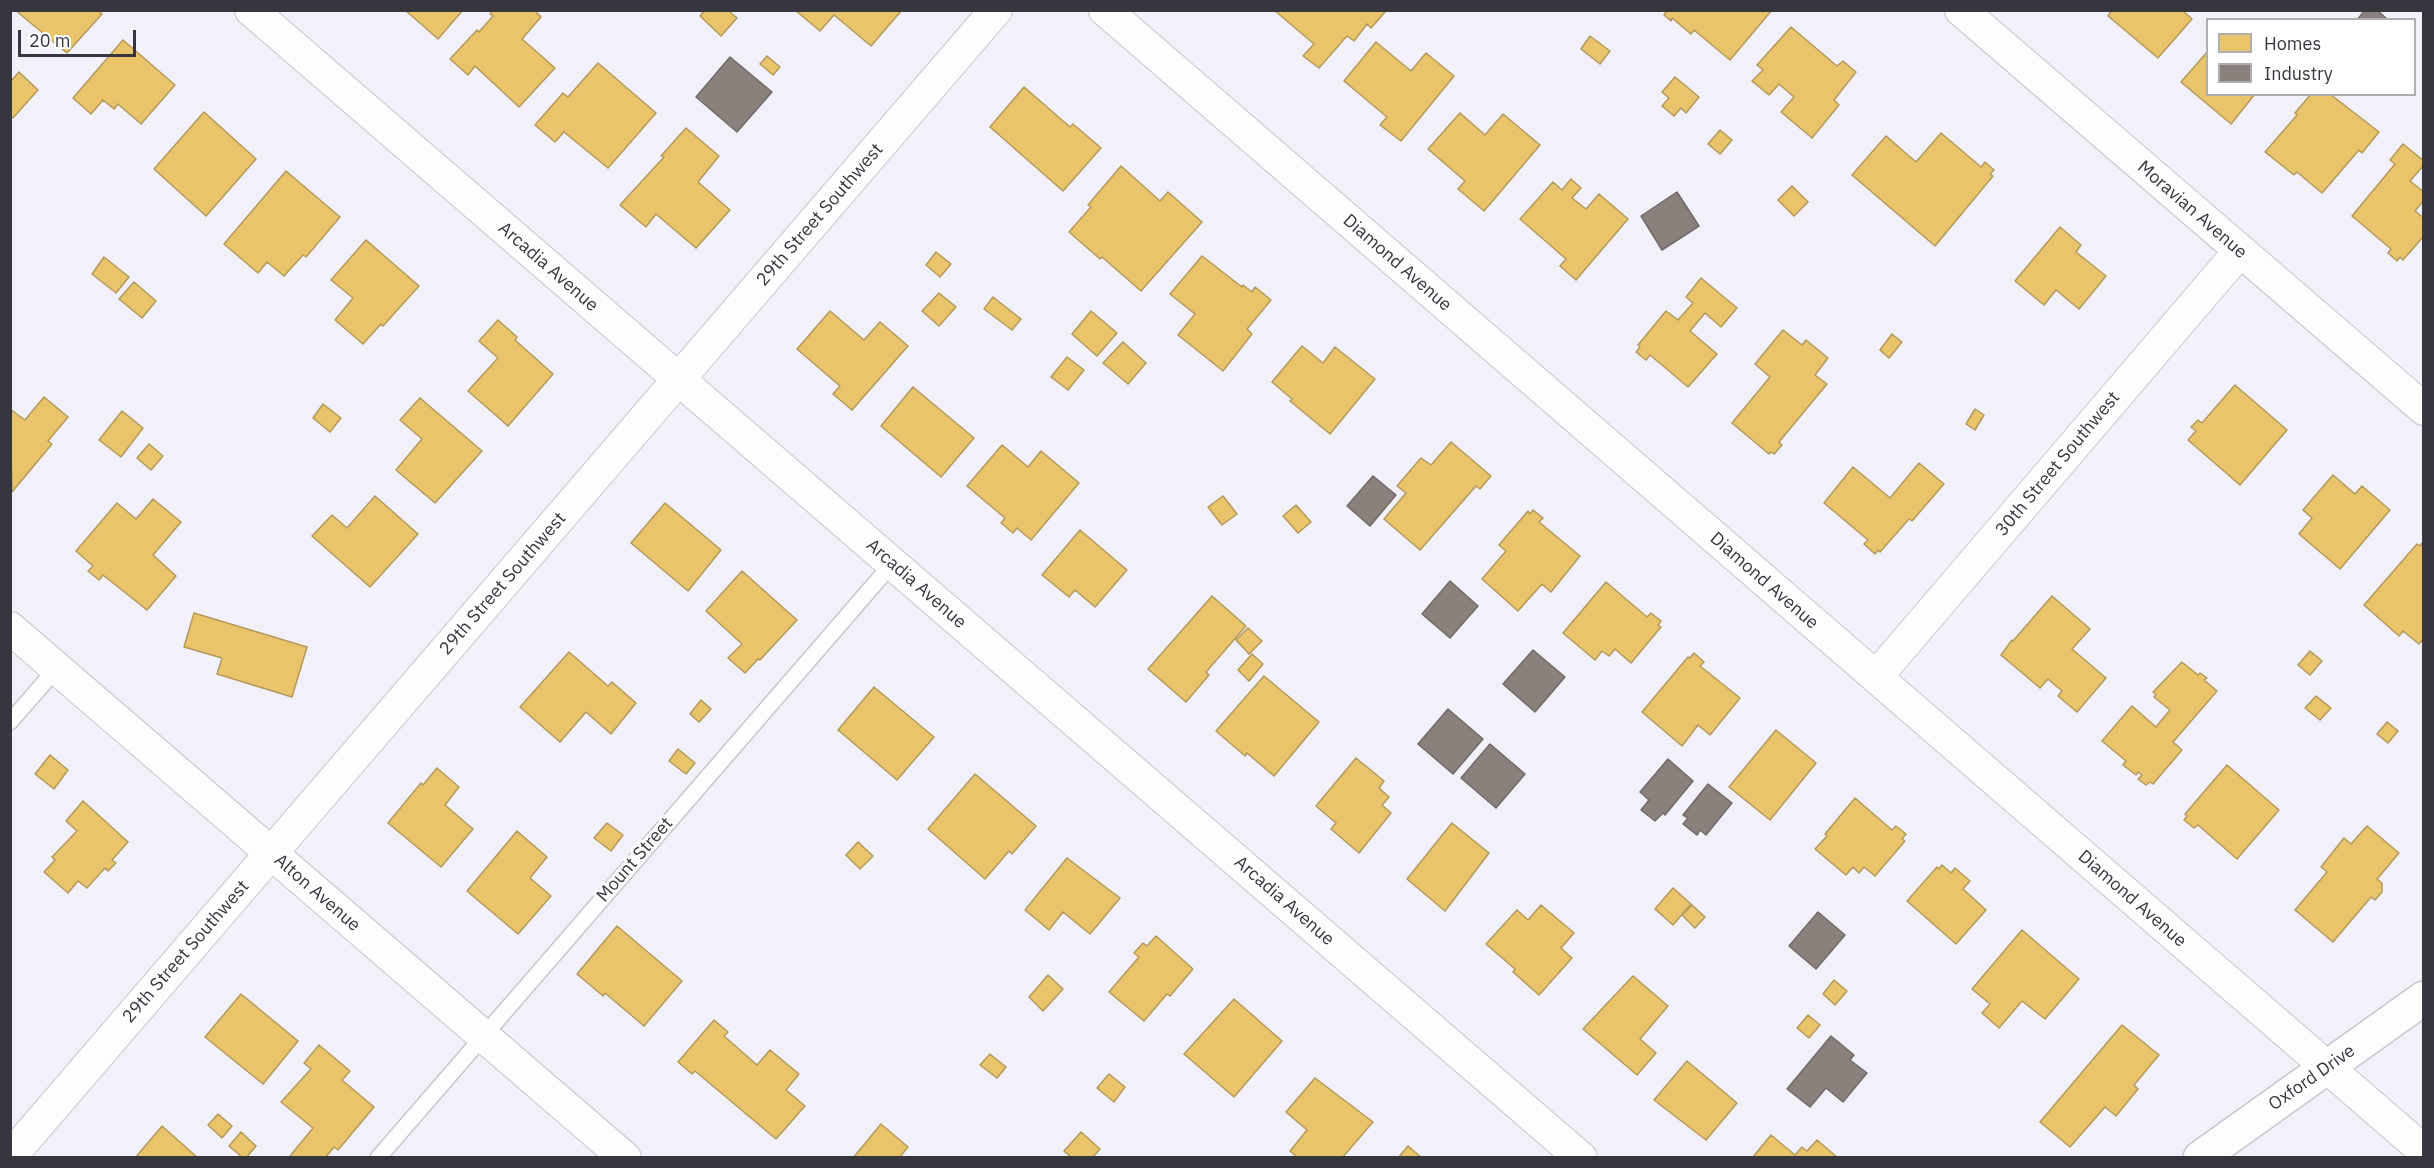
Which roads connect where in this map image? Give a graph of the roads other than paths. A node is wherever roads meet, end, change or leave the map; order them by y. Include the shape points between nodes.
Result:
1 (251, 10) edge
2 (996, 10) edge
3 (1105, 10) edge
4 (1961, 10) edge
5 (2240, 251) junction
6 (679, 380) junction
7 (2424, 410) edge
8 (892, 564) junction
9 (10, 628) edge
10 (57, 668) junction
11 (1876, 677) junction
12 (10, 722) edge
13 (272, 853) junction
14 (2424, 998) edge
15 (483, 1036) junction
16 (2327, 1067) junction
17 (2424, 1151) edge
18 (10, 1157) edge
19 (378, 1158) edge
20 (625, 1158) edge
21 (1581, 1158) edge
22 (2200, 1158) edge

1 - 6 street, Arcadia Avenue
2 - 6 street, 29th Street Southwest
3 - 11 street, Diamond Avenue
4 - 5 street, Moravian Avenue
5 - 7 street, Moravian Avenue
5 - 11 street, 30th Street Southwest
6 - 8 street, Arcadia Avenue
6 - 13 street, 29th Street Southwest
8 - 15 lane, Mount Street
8 - 21 street, Arcadia Avenue
9 - 10 street, Alton Avenue
10 - 12 lane
10 - 13 street, Alton Avenue
11 - 16 street, Diamond Avenue
13 - 15 street, Alton Avenue
13 - 18 street, 29th Street Southwest
14 - 16 main road, Oxford Drive
15 - 19 lane, Mount Street
15 - 20 street, Alton Avenue
16 - 17 street, Diamond Avenue
16 - 22 main road, Oxford Drive

